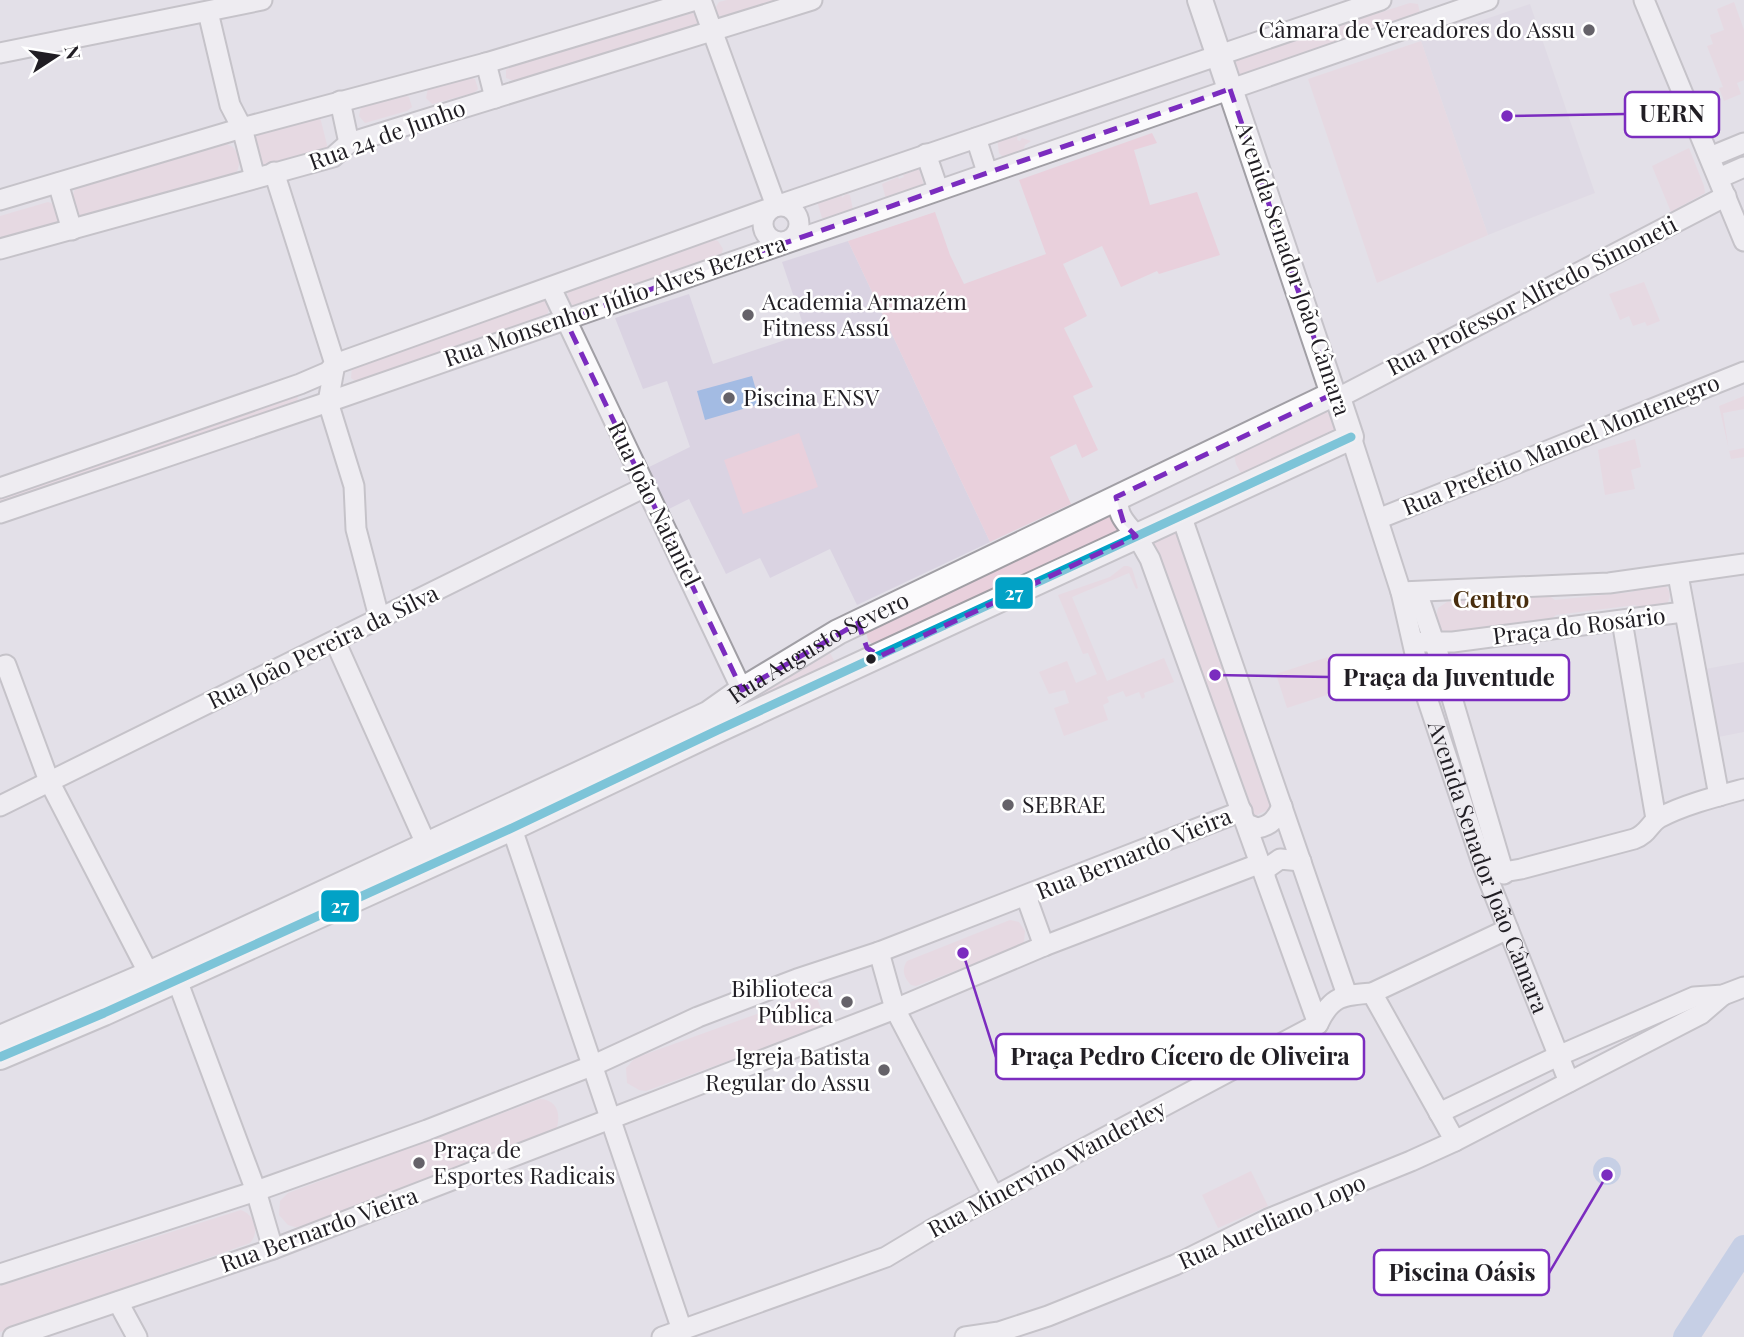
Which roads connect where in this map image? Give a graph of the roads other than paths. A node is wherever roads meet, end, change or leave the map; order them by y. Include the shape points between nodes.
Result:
1 (262, 0) edge
2 (698, 0) edge
3 (812, 0) edge
4 (1200, 0) edge
5 (1381, 0) edge
6 (1425, 0) edge
7 (1488, 0) edge
8 (1644, 0) edge
9 (208, 12) junction
10 (1431, 19) junction
11 (714, 31) junction
12 (0, 52) edge
13 (1219, 54) junction
14 (486, 63) junction
15 (1230, 89) junction
16 (495, 98) junction
17 (340, 101) junction
18 (242, 128) junction
19 (976, 138) junction
20 (349, 143) junction
21 (1744, 143) edge
22 (926, 154) junction
23 (1710, 157) junction
24 (1744, 167) edge
25 (987, 172) junction
26 (264, 175) junction
27 (58, 183) junction
28 (1722, 187) junction
29 (938, 189) junction
30 (0, 200) edge
31 (776, 206) junction
32 (72, 230) junction
33 (788, 241) junction
34 (1744, 241) edge
35 (0, 249) edge
36 (551, 288) junction
37 (565, 319) junction
38 (335, 364) junction
39 (1744, 372) edge
40 (1335, 396) junction
41 (328, 402) junction
42 (1351, 437) junction
43 (645, 487) junction
44 (0, 488) edge
45 (1117, 497) junction
46 (0, 513) edge
47 (1181, 514) junction
48 (1378, 519) junction
49 (1136, 536) junction
50 (1744, 564) edge
51 (1678, 575) junction
52 (1409, 592) junction
53 (1683, 612) junction
54 (379, 617) junction
55 (861, 621) junction
56 (1622, 621) junction
57 (1416, 628) junction
58 (838, 632) junction
59 (335, 641) junction
60 (1434, 642) junction
61 (880, 656) junction
62 (0, 667) edge
63 (854, 668) junction
64 (742, 690) junction
65 (49, 781) junction
66 (1744, 789) edge
67 (1718, 796) junction
68 (0, 806) edge
69 (1282, 806) junction
70 (1244, 817) junction
71 (509, 819) junction
72 (1656, 819) junction
73 (427, 846) junction
74 (1301, 861) junction
75 (1483, 866) junction
76 (1263, 869) junction
77 (1504, 874) junction
78 (1026, 897) junction
79 (1508, 929) junction
80 (1044, 946) junction
81 (879, 952) junction
82 (149, 974) junction
83 (177, 980) junction
84 (1744, 987) edge
85 (1372, 993) junction
86 (1348, 995) junction
87 (1723, 995) junction
88 (100, 1005) junction
89 (895, 1009) junction
90 (1318, 1024) junction
91 (0, 1038) edge
92 (1558, 1056) junction
93 (0, 1057) edge
94 (594, 1065) junction
95 (1569, 1082) junction
96 (1439, 1113) junction
97 (611, 1117) junction
98 (1455, 1141) junction
99 (256, 1191) junction
100 (994, 1198) junction
101 (273, 1249) junction
102 (0, 1274) edge
103 (118, 1302) junction
104 (687, 1333) edge
105 (13, 1337) edge
106 (137, 1337) edge
107 (663, 1337) edge
108 (965, 1337) edge

1 - 9 street
2 - 11 street
2 - 14 street, Rua 24 de Junho
3 - 11 street, Rua 24 de Junho
4 - 13 main road, Avenida Senador João Câmara
5 - 13 street, Rua Monsenhor Júlio Alves Bezerra
6 - 10 street
7 - 10 street, Rua Monsenhor Júlio Alves Bezerra
8 - 23 street
9 - 12 street
9 - 18 street via 230,105
10 - 15 street, Rua Monsenhor Júlio Alves Bezerra
11 - 16 street, Rua 24 de Junho
11 - 31 street
13 - 15 main road, Avenida Senador João Câmara
13 - 19 street, Rua Monsenhor Júlio Alves Bezerra
14 - 16 street
14 - 17 street, Rua 24 de Junho
15 - 25 street, Rua Monsenhor Júlio Alves Bezerra
15 - 40 main road, Avenida Senador João Câmara
16 - 20 street, Rua 24 de Junho
17 - 18 street, Rua 24 de Junho
17 - 20 street
18 - 26 street
18 - 27 street, Rua 24 de Junho
19 - 22 street, Rua Monsenhor Júlio Alves Bezerra
19 - 25 street
20 - 26 street, Rua 24 de Junho via 333,157
21 - 23 street
22 - 29 street
22 - 31 street, Rua Monsenhor Júlio Alves Bezerra
23 - 28 street
24 - 28 street, Rua Professor Alfredo Simoneti
25 - 29 street, Rua Monsenhor Júlio Alves Bezerra
26 - 32 street, Rua 24 de Junho
26 - 38 street
27 - 30 street, Rua 24 de Junho
27 - 32 street
28 - 34 street
28 - 40 street, Rua Professor Alfredo Simoneti
29 - 33 street, Rua Monsenhor Júlio Alves Bezerra
31 - 33 street via 786,206 798,216 797,233
31 - 36 street, Rua Monsenhor Júlio Alves Bezerra
32 - 35 street, Rua 24 de Junho
33 - 37 street, Rua Monsenhor Júlio Alves Bezerra
36 - 37 street, Rua João Nataniel
36 - 38 street, Rua Monsenhor Júlio Alves Bezerra
37 - 41 street, Rua Monsenhor Júlio Alves Bezerra
37 - 43 street, Rua João Nataniel
38 - 41 street
38 - 44 street, Rua Monsenhor Júlio Alves Bezerra via 300,384
39 - 48 street, Rua Prefeito Manoel Montenegro
40 - 42 main road, Avenida Senador João Câmara
40 - 45 main road, Rua Augusto Severo
41 - 46 street, Rua Monsenhor Júlio Alves Bezerra
41 - 54 street via 354,486 356,528
42 - 47 main road, Rua Augusto Severo
42 - 48 street, Avenida Senador João Câmara
43 - 54 street, Rua João Pereira da Silva
43 - 64 street, Rua João Nataniel
45 - 49 street via 1124,524
45 - 55 main road, Rua Augusto Severo
47 - 49 main road, Rua Augusto Severo
47 - 69 street
48 - 52 street, Avenida Senador João Câmara
49 - 61 main road, Rua Augusto Severo
49 - 70 street via 1150,559
50 - 51 street, Praça do Rosário
51 - 52 street, Praça do Rosário via 1609,583
51 - 53 street
52 - 57 street, Avenida Senador João Câmara
53 - 56 street, Praça do Rosário
53 - 67 street
54 - 59 street, Rua João Pereira da Silva
55 - 58 main road, Rua Augusto Severo
55 - 61 main road via 866,645
56 - 60 street, Praça do Rosário
56 - 72 street
57 - 60 street, Avenida Senador João Câmara
57 - 75 street, Avenida Senador João Câmara via 1421,680
58 - 63 main road via 861,641 863,650
58 - 64 main road, Rua Augusto Severo
59 - 65 street, Rua João Pereira da Silva
59 - 73 street
60 - 77 street, Avenida Senador João Câmara
61 - 63 main road, Rua Augusto Severo
62 - 65 street via 6,665
63 - 71 main road, Rua Augusto Severo
64 - 71 main road, Rua Augusto Severo via 708,714
65 - 68 street, Rua João Pereira da Silva
65 - 82 street
66 - 67 street
67 - 72 street
69 - 70 street, Rua Bernardo Vieira via 1269,824 1257,828
69 - 74 street
70 - 76 street
70 - 78 street, Rua Bernardo Vieira
71 - 73 main road, Rua Augusto Severo
71 - 83 main road, Rua Augusto Severo
71 - 94 street
72 - 77 street via 1642,836
73 - 82 main road, Rua Augusto Severo
74 - 76 street, Rua Bernardo Vieira via 1280,859
74 - 86 street
75 - 77 street via 1491,873
75 - 79 street, Avenida Senador João Câmara
76 - 80 street, Rua Bernardo Vieira
76 - 90 street
78 - 80 street, Rua Bernardo Vieira
78 - 81 street, Rua Bernardo Vieira
79 - 85 street
79 - 92 street, Avenida Senador João Câmara
80 - 89 street, Rua Bernardo Vieira
81 - 89 street
81 - 94 street, Rua Bernardo Vieira via 698,1017
82 - 88 main road, Rua Augusto Severo
83 - 88 main road, Rua Augusto Severo
83 - 99 street
84 - 87 street, Rua Aureliano Lopo
85 - 86 street
85 - 96 street
86 - 90 street, Rua Minervino Wanderley via 1326,1007
87 - 92 street, Rua Aureliano Lopo via 1694,998
87 - 95 street, Rua Aureliano Lopo via 1701,1014
88 - 91 main road, Rua Augusto Severo
88 - 93 main road, Rua Augusto Severo
89 - 97 street, Rua Bernardo Vieira
89 - 100 street
90 - 100 street, Rua Minervino Wanderley
92 - 95 street
92 - 96 street, Rua Aureliano Lopo
94 - 97 street
94 - 99 street, Rua Bernardo Vieira
95 - 98 street, Rua Aureliano Lopo
96 - 98 street
97 - 101 street, Rua Bernardo Vieira
97 - 104 street
98 - 108 street, Rua Aureliano Lopo via 1119,1288 999,1332
99 - 101 street
99 - 102 street, Rua Bernardo Vieira
100 - 104 street, Rua Minervino Wanderley via 886,1257
101 - 103 street, Rua Bernardo Vieira
103 - 105 street, Rua Bernardo Vieira
103 - 106 street
104 - 107 street, Rua Minervino Wanderley

